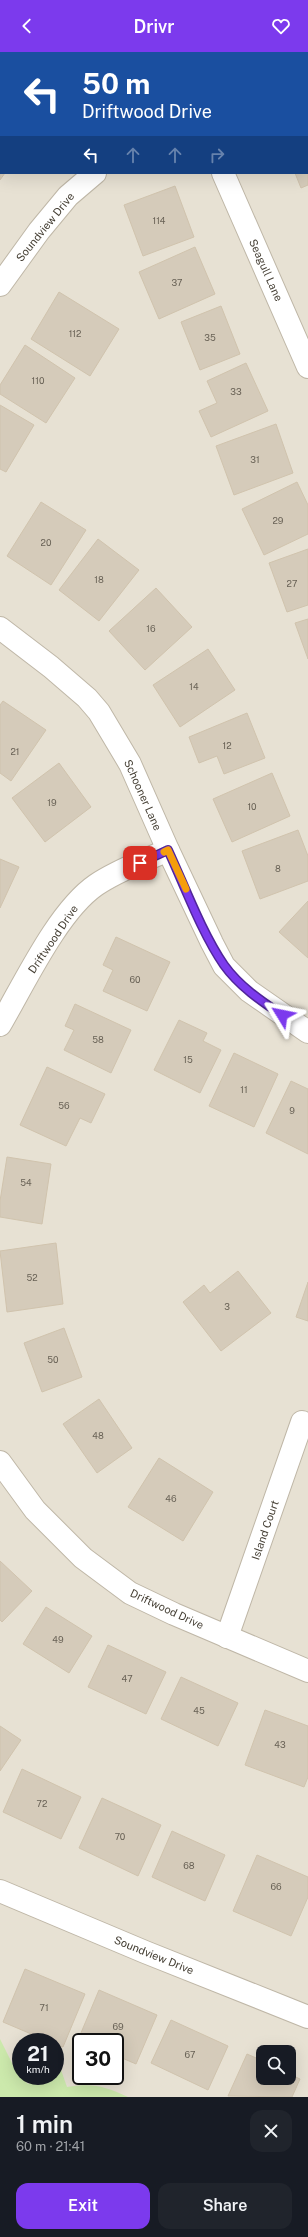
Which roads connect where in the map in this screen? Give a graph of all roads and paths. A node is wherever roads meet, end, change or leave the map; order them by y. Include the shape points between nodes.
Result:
1 (94, 174) edge
2 (223, 174) edge
3 (0, 285) edge
4 (308, 367) edge
5 (0, 628) edge
6 (168, 850) junction
7 (0, 1025) edge
8 (308, 1032) edge
9 (302, 1422) dead end
10 (0, 1462) edge
11 (227, 1637) junction
12 (308, 1671) edge
13 (1, 1893) edge
14 (308, 2017) edge

1 - 3 street, Soundview Drive via 68,196
2 - 4 street, Seagull Lane
5 - 6 street, Schooner Lane via 51,667 99,712 130,764
6 - 7 street, Driftwood Drive via 108,878 84,895 58,927
6 - 8 street, Schooner Lane via 224,966 249,991
9 - 11 street, Island Court
10 - 11 street, Driftwood Drive via 35,1510 83,1558 130,1593
11 - 12 street, Driftwood Drive
13 - 14 street, Soundview Drive

